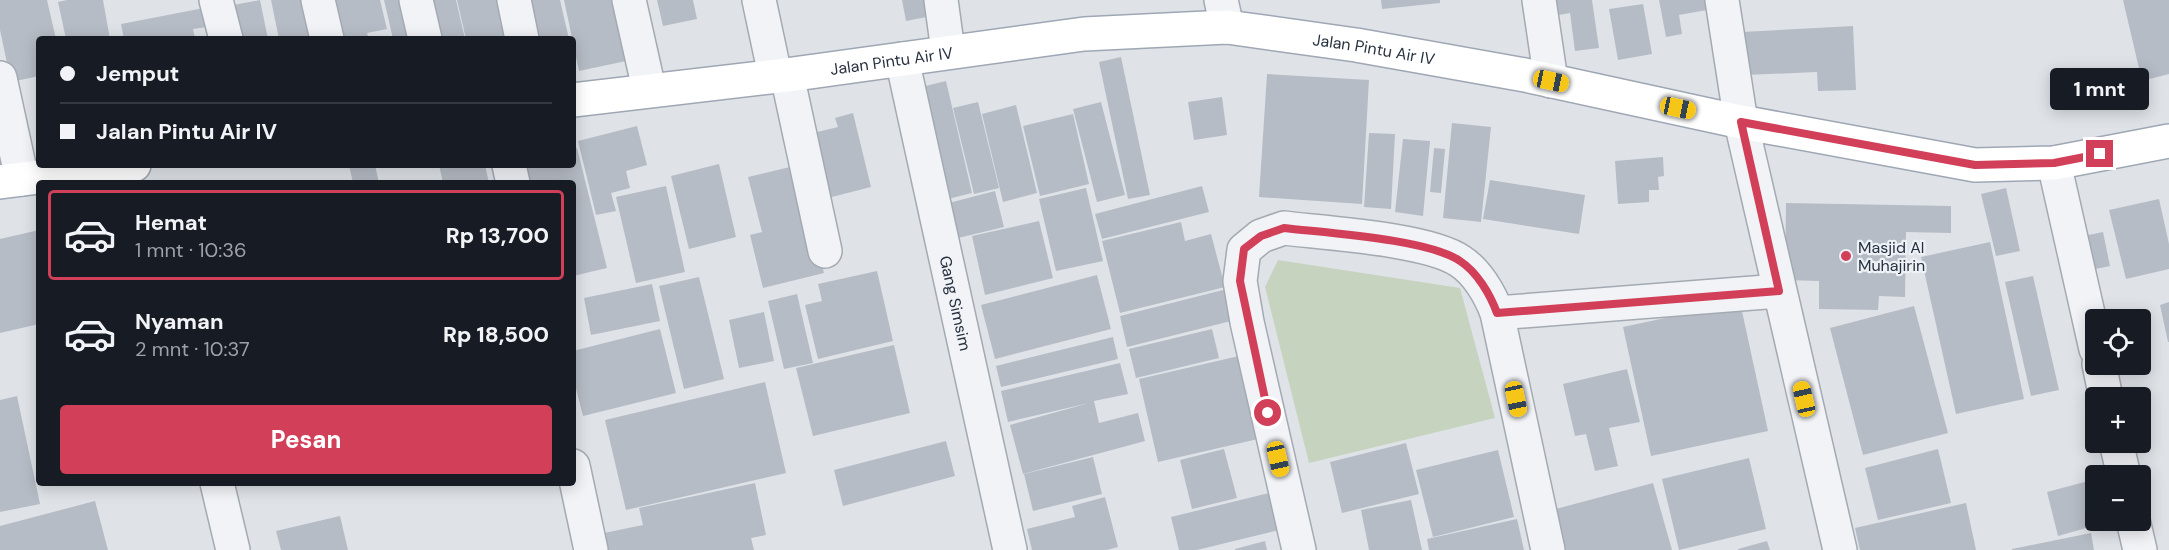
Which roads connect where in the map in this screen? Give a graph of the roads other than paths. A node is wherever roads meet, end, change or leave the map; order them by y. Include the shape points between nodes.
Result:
1 (216, 0) edge
2 (318, 0) edge
3 (416, 0) edge
4 (514, 0) edge
5 (629, 0) edge
6 (759, 0) edge
7 (941, 0) edge
8 (1539, 0) edge
9 (1722, 0) edge
10 (1224, 14) edge
11 (225, 36) edge
12 (326, 36) edge
13 (424, 36) edge
14 (521, 36) edge
15 (948, 51) junction
16 (902, 59) junction
17 (781, 75) junction
18 (0, 78) edge
19 (1551, 81) junction
20 (649, 89) junction
21 (576, 100) edge
22 (1741, 122) junction
23 (2169, 141) edge
24 (2054, 163) junction
25 (125, 172) edge
26 (11, 181) edge
27 (825, 251) dead end
28 (1779, 291) junction
29 (2087, 309) edge
30 (1497, 313) junction
31 (576, 480) edge
32 (218, 486) edge
33 (2136, 531) edge
34 (233, 550) edge
35 (591, 550) edge
36 (1010, 550) edge
37 (1299, 550) edge
38 (1548, 550) edge
39 (1840, 550) edge
40 (2140, 550) edge

1 - 11 street
2 - 12 street
3 - 13 street
4 - 14 street
5 - 20 street
6 - 17 street
7 - 15 street
8 - 19 street
9 - 22 street
10 - 15 main road, Jalan Pintu Air IV
10 - 19 main road, Jalan Pintu Air IV via 1356,45
15 - 16 main road, Jalan Pintu Air IV
16 - 17 main road, Jalan Pintu Air IV
16 - 36 street, Gang Simsim
17 - 20 main road, Jalan Pintu Air IV
17 - 27 street
18 - 26 street
19 - 22 main road, Jalan Pintu Air IV
20 - 21 main road, Jalan Pintu Air IV
22 - 24 main road, Jalan Pintu Air IV via 1975,165
22 - 28 street
23 - 24 main road, Jalan Pintu Air IV
24 - 29 street
25 - 26 main road
28 - 30 street
28 - 39 street
30 - 37 street via 1478,278 1460,261 1433,248 1284,228 1261,236 1244,249 1240,281 1246,322
30 - 38 street
31 - 35 street
32 - 34 street
33 - 40 street

